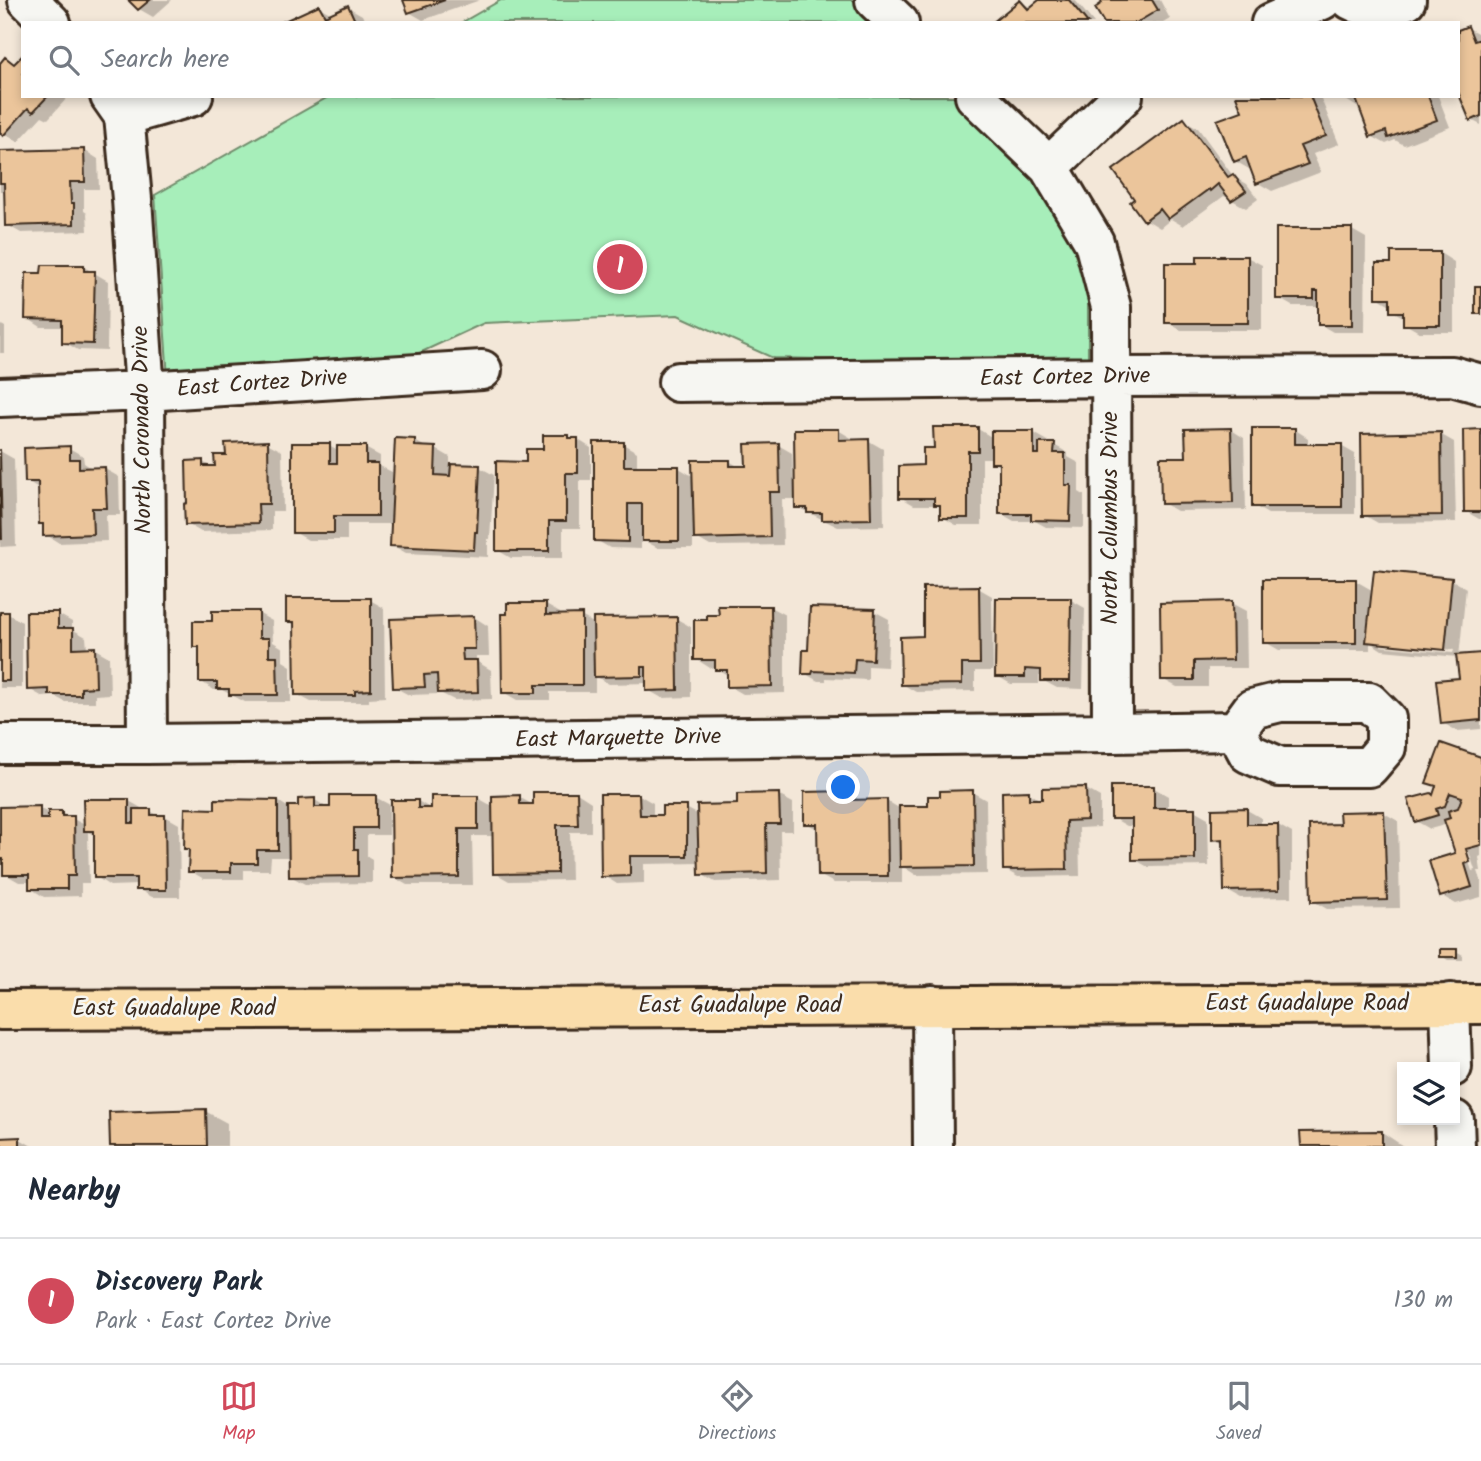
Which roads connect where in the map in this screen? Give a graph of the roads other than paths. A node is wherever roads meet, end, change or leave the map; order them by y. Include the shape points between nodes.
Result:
1 (28, 0) edge
2 (875, 0) edge
3 (1322, 0) edge
4 (1351, 0) edge
5 (1406, 0) edge
6 (49, 21) edge
7 (896, 21) edge
8 (1275, 21) edge
9 (178, 98) edge
10 (977, 98) edge
11 (1121, 98) edge
12 (117, 106) edge
13 (1049, 167) junction
14 (482, 370) dead end
15 (1471, 376) edge
16 (1111, 377) junction
17 (678, 382) dead end
18 (145, 391) junction
19 (0, 397) edge
20 (1236, 731) dead end
21 (1112, 733) junction
22 (0, 744) edge
23 (147, 744) junction
24 (1465, 1004) edge
25 (932, 1005) junction
26 (0, 1010) edge
27 (1453, 1062) edge
28 (1454, 1125) edge
29 (933, 1146) edge
30 (1455, 1146) edge

1 - 6 street
2 - 7 street
3 - 8 street
4 - 5 street via 1362,6 1393,6
9 - 12 street, North Coronado Drive
10 - 13 street, North Columbus Drive
11 - 13 street
12 - 18 street, North Coronado Drive via 132,199
13 - 16 street, North Columbus Drive via 1094,242 1111,307
14 - 18 street, East Cortez Drive
15 - 16 street, East Cortez Drive
16 - 17 street, East Cortez Drive
16 - 21 street, North Columbus Drive
18 - 19 street, East Cortez Drive
18 - 23 street, North Coronado Drive
20 - 21 street, East Marquette Drive
21 - 23 street, East Marquette Drive
22 - 23 street, East Marquette Drive
24 - 25 main road, East Guadalupe Road
24 - 27 street
25 - 26 main road, East Guadalupe Road
25 - 29 street
28 - 30 street

